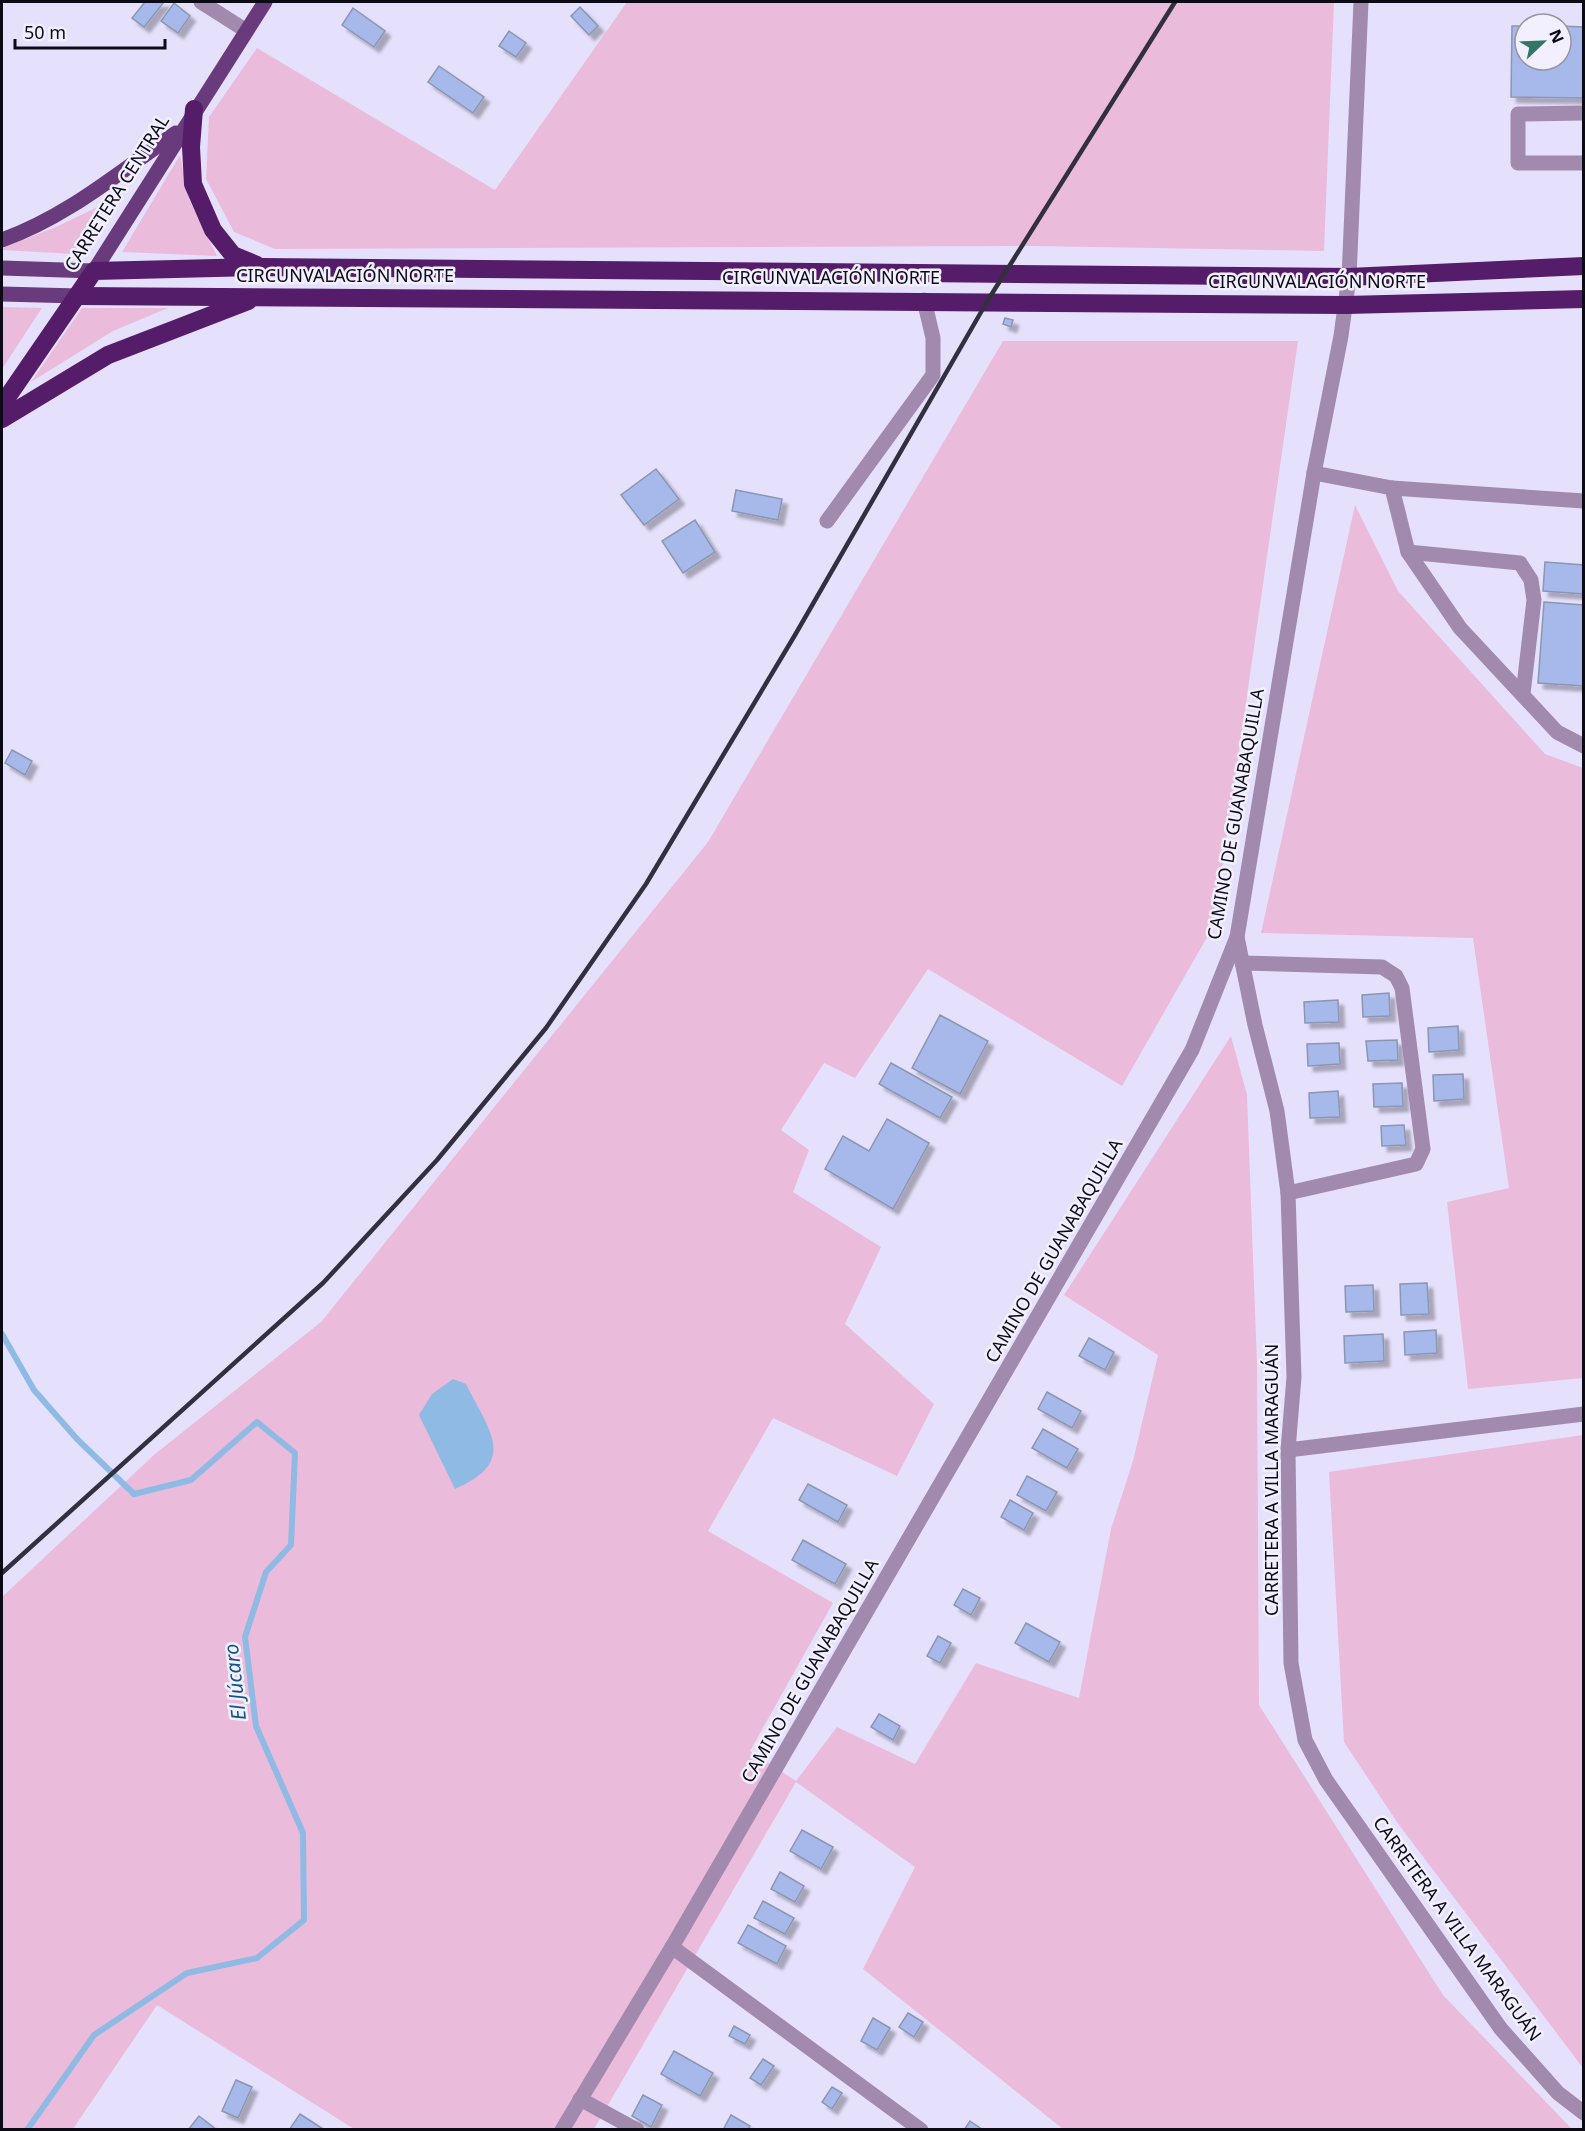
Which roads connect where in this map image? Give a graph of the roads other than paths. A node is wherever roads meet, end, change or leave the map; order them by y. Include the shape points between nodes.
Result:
1 (201, 2) edge
2 (265, 2) edge
3 (1361, 2) edge
4 (245, 30) junction
5 (194, 109) junction
6 (1584, 113) edge
7 (181, 130) junction
8 (1584, 163) edge
9 (2, 240) edge
10 (261, 267) junction
11 (1584, 267) edge
12 (2, 268) edge
13 (94, 271) junction
14 (1349, 277) junction
15 (2, 294) edge
16 (78, 296) junction
17 (258, 297) junction
18 (1584, 299) edge
19 (924, 300) junction
20 (1346, 305) junction
21 (2, 405) edge
22 (2, 419) edge
23 (1314, 473) junction
24 (1392, 488) junction
25 (1584, 501) edge
26 (827, 521) dead end
27 (1408, 552) junction
28 (1523, 694) junction
29 (1584, 746) edge
30 (1237, 937) junction
31 (1242, 963) junction
32 (1288, 1193) junction
33 (1584, 1414) edge
34 (1288, 1450) junction
35 (672, 1947) junction
36 (580, 2099) junction
37 (1584, 2113) edge
38 (562, 2130) edge
39 (637, 2130) edge
40 (921, 2130) edge

1 - 4 street
2 - 4 main road, CARRETERA CENTRAL
3 - 14 street
4 - 5 main road, CARRETERA CENTRAL
5 - 7 main road, CARRETERA CENTRAL
5 - 10 highway via 193,184 213,230 233,255
6 - 8 street via 1518,114 1518,163
7 - 9 main road via 67,211
7 - 13 main road, CARRETERA CENTRAL
10 - 13 highway, CIRCUNVALACIÓN NORTE
10 - 14 highway, CIRCUNVALACIÓN NORTE
11 - 14 highway, CIRCUNVALACIÓN NORTE
12 - 13 main road
13 - 16 highway, CARRETERA CENTRAL
14 - 20 street, CAMINO DE GUANABAQUILLA
15 - 16 main road
16 - 17 highway, CIRCUNVALACIÓN NORTE
16 - 21 highway, CARRETERA CENTRAL
17 - 19 highway, CIRCUNVALACIÓN NORTE
17 - 22 highway via 108,355
18 - 20 highway, CIRCUNVALACIÓN NORTE
19 - 20 highway, CIRCUNVALACIÓN NORTE
19 - 26 street via 933,338 933,375
20 - 23 street, CAMINO DE GUANABAQUILLA
23 - 24 street
23 - 30 street, CAMINO DE GUANABAQUILLA
24 - 25 street
24 - 27 street
27 - 28 street via 1460,628
27 - 28 street via 1520,563 1531,580 1534,600
28 - 29 street via 1557,732
30 - 31 street, CARRETERA A VILLA MARAGUÁN
30 - 35 street, CAMINO DE GUANABAQUILLA via 1192,1050
31 - 32 street, CARRETERA A VILLA MARAGUÁN via 1277,1111
31 - 32 street via 1382,967 1396,976 1402,988 1422,1149 1416,1164
32 - 34 street, CARRETERA A VILLA MARAGUÁN via 1294,1377
33 - 34 street
34 - 37 street, CARRETERA A VILLA MARAGUÁN via 1291,1663 1305,1740 1326,1780 1501,2029 1558,2093
35 - 36 street, CAMINO DE GUANABAQUILLA
35 - 40 street
36 - 38 street, CAMINO DE GUANABAQUILLA
36 - 39 street

